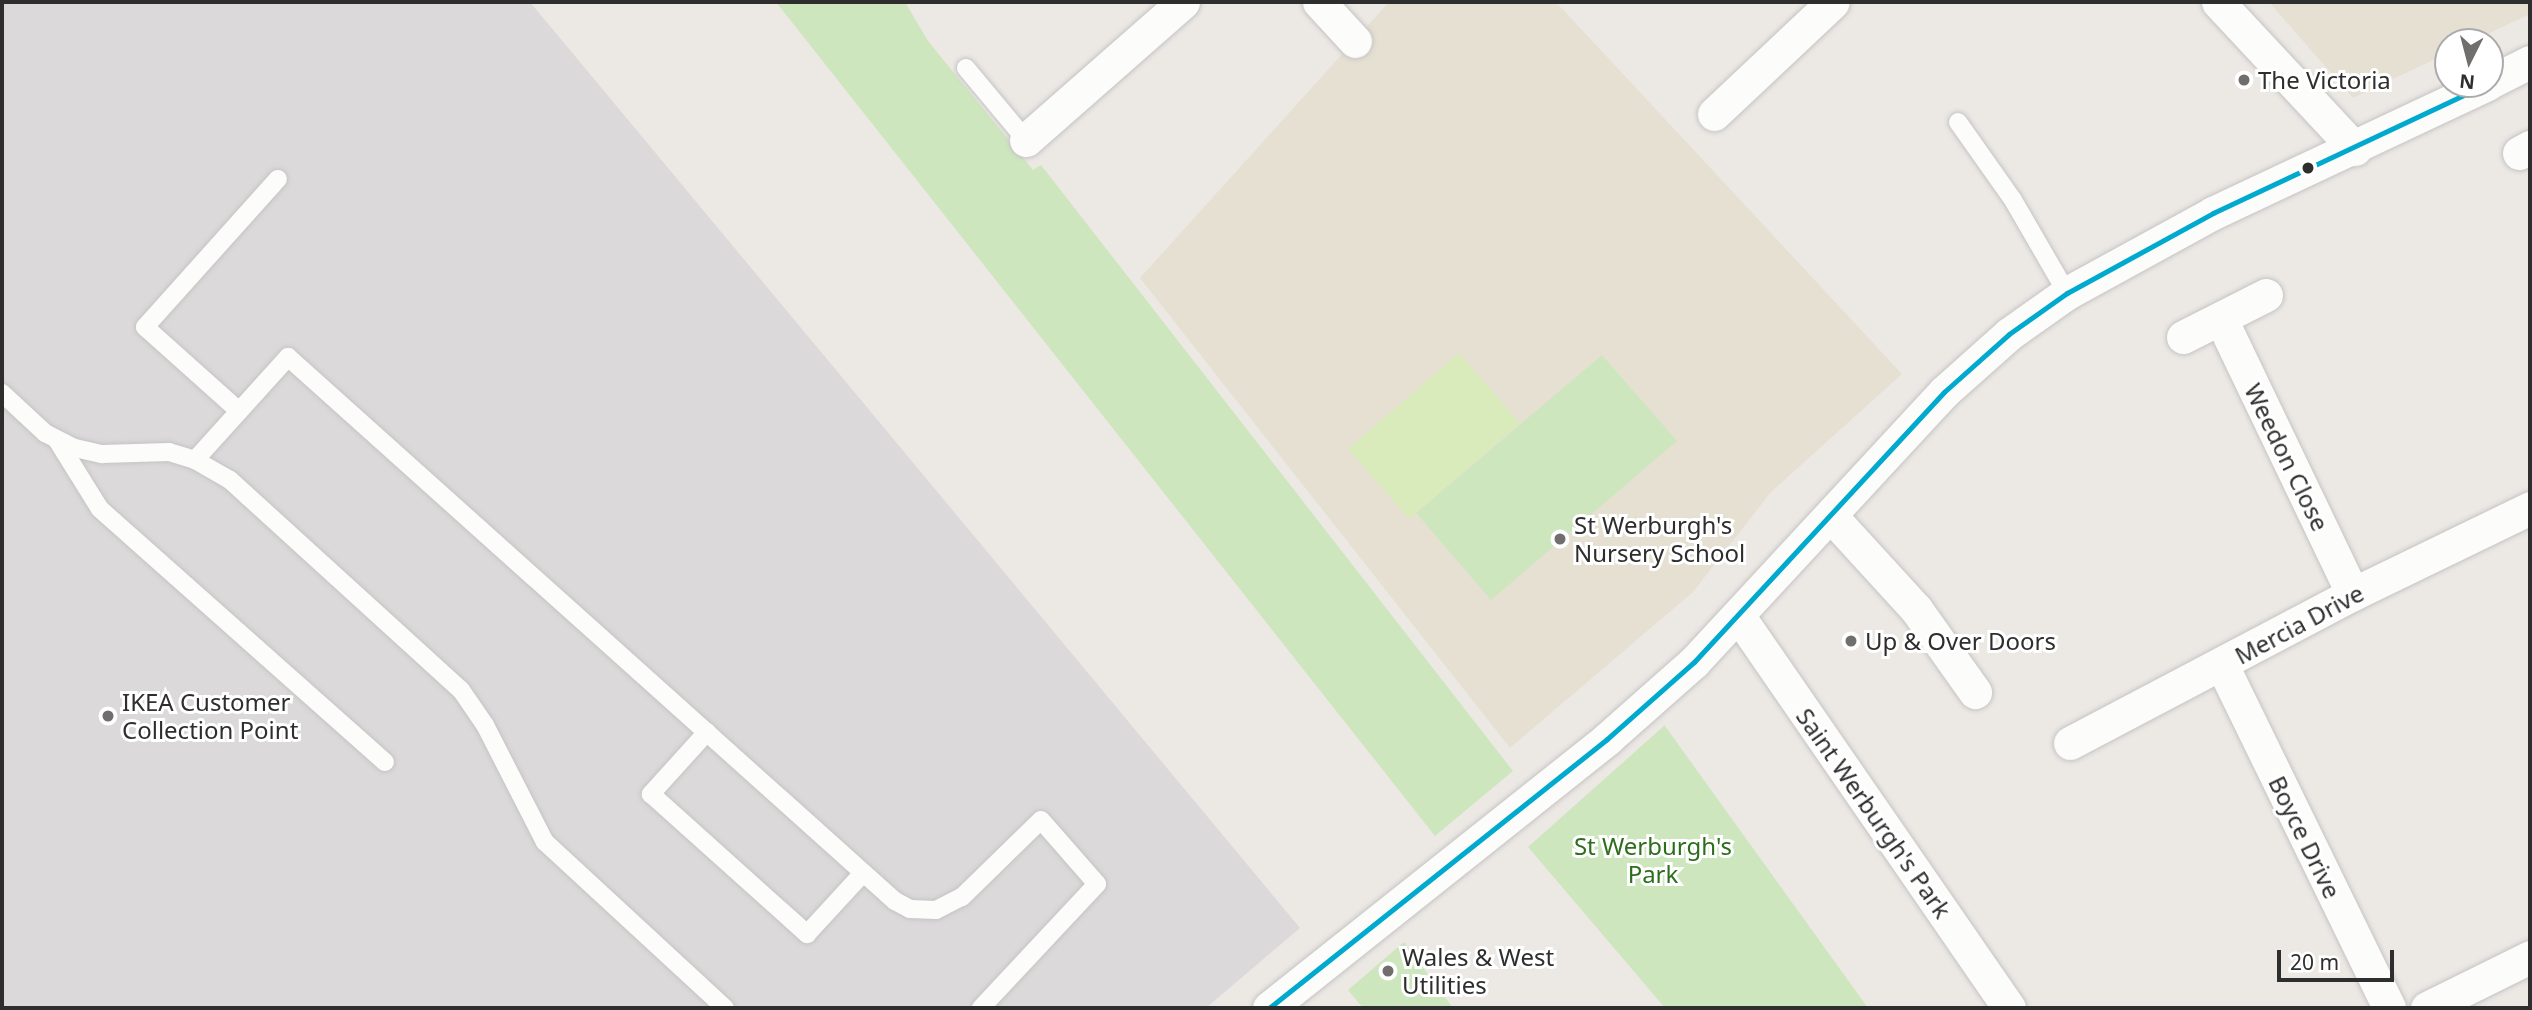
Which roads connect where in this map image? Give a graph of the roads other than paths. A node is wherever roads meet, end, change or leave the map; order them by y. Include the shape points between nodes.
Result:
1 (1183, 2) edge
2 (1319, 2) edge
3 (1833, 2) edge
4 (2218, 2) edge
5 (1355, 41) dead end
6 (2530, 62) edge
7 (965, 68) dead end
8 (2504, 75) edge
9 (2458, 98) edge
10 (1714, 114) dead end
11 (1958, 122) dead end
12 (1026, 140) joint
13 (2355, 149) junction
14 (278, 179) dead end
15 (2067, 293) junction
16 (2266, 295) dead end
17 (2221, 319) junction
18 (2183, 337) dead end
19 (2, 393) edge
20 (239, 411) junction
21 (57, 440) junction
22 (195, 460) junction
23 (2530, 508) edge
24 (1831, 516) junction
25 (2353, 594) junction
26 (1740, 618) junction
27 (2222, 665) junction
28 (1975, 692) dead end
29 (706, 732) junction
30 (2070, 743) dead end
31 (385, 762) dead end
32 (863, 873) junction
33 (2530, 957) edge
34 (2446, 1004) edge
35 (724, 1008) edge
36 (981, 1008) edge
37 (1269, 1008) edge
38 (2009, 1008) edge
39 (2389, 1008) edge

1 - 12 street
2 - 5 street
3 - 10 street
4 - 13 street
6 - 8 street
7 - 12 lane
9 - 13 street
11 - 15 lane via 2014,200
13 - 15 street via 2213,213
14 - 20 lane via 145,327
15 - 24 street via 2009,334 1944,392
16 - 17 street
17 - 18 street
17 - 25 street, Weedon Close
19 - 21 lane
20 - 22 lane
20 - 29 lane via 288,357
21 - 22 lane via 92,453 155,451
21 - 31 lane via 100,509
22 - 35 lane via 230,480 461,690 485,725 545,842
23 - 25 street, Mercia Drive
24 - 26 street
24 - 28 street via 1916,609
25 - 27 street, Mercia Drive
26 - 37 street via 1607,739
26 - 38 street, Saint Werburgh's Park
27 - 30 street, Mercia Drive
27 - 39 street, Boyce Drive
29 - 32 lane
29 - 32 lane via 651,794 807,934
32 - 36 lane via 910,909 936,909 962,897 1041,820 1097,884
33 - 34 street

